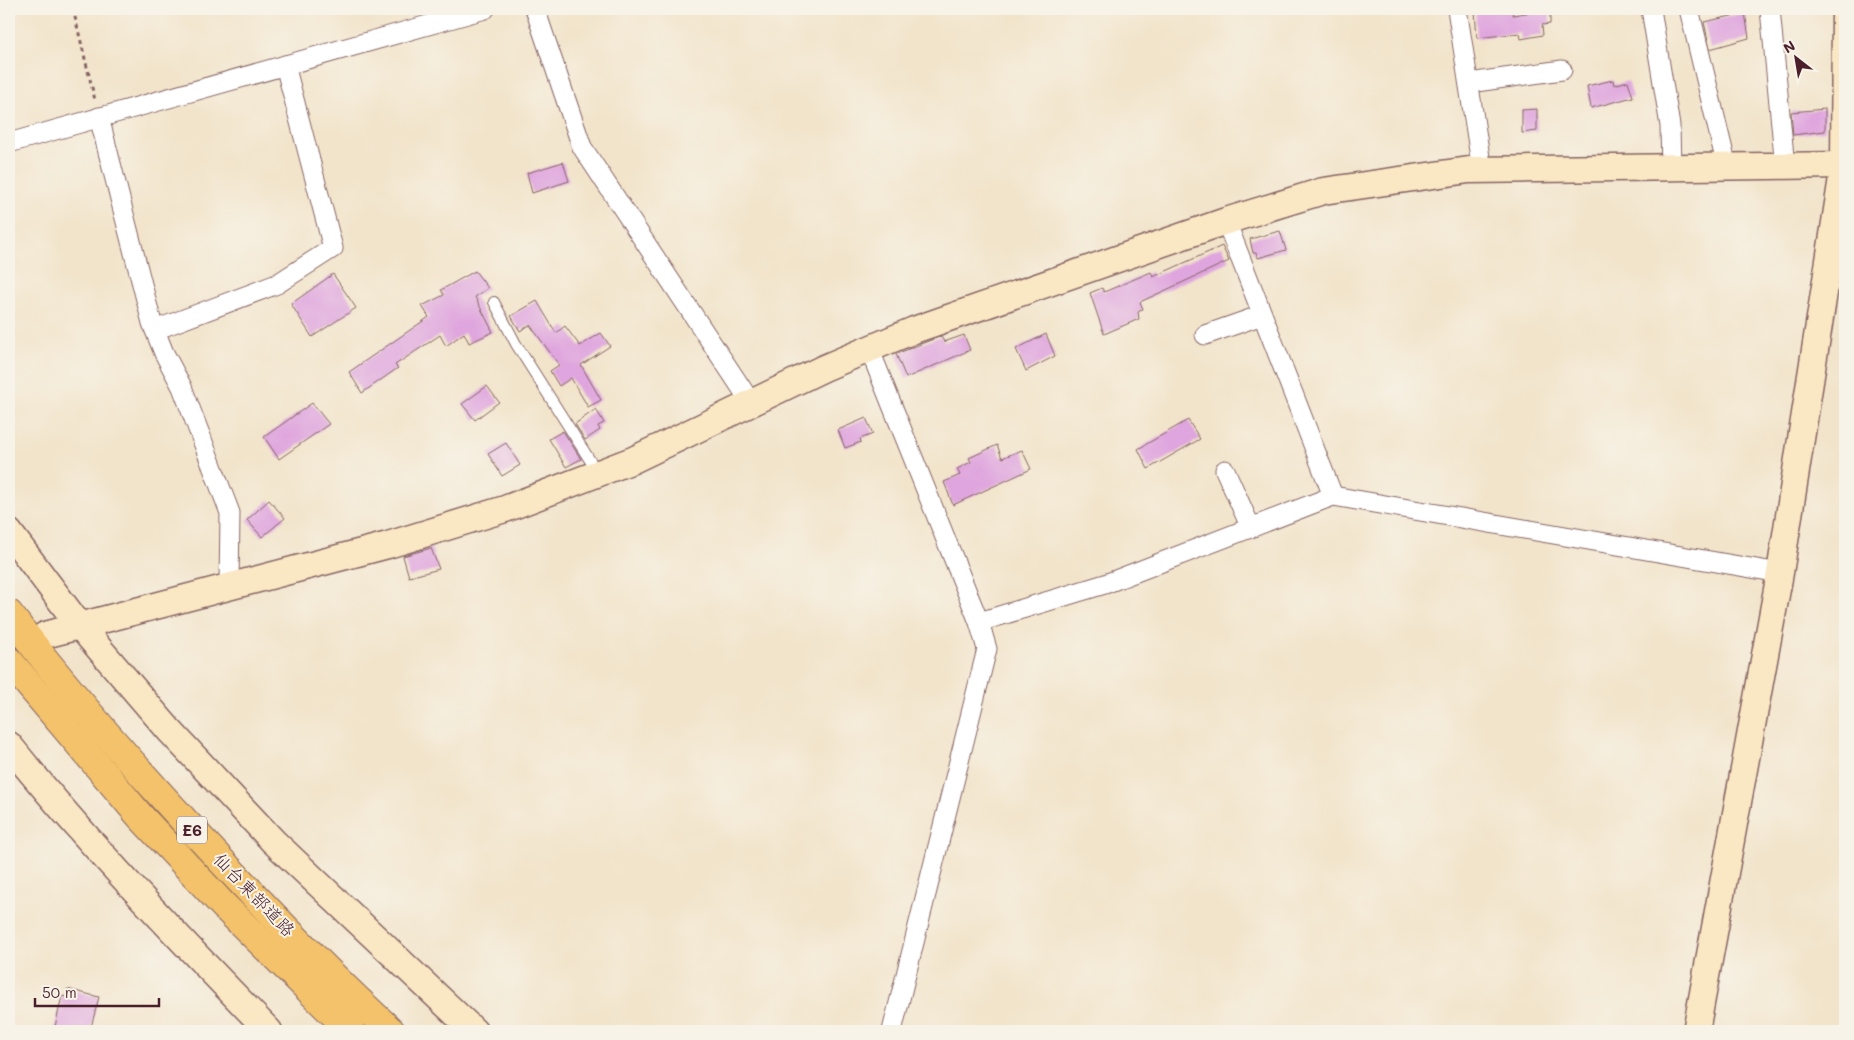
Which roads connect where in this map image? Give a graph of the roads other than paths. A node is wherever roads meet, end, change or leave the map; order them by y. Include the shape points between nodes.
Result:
1 (485, 9) edge
2 (535, 9) edge
3 (1457, 9) edge
4 (1651, 9) edge
5 (1689, 9) edge
6 (1770, 9) edge
7 (1845, 9) edge
8 (285, 65) junction
9 (1562, 70) dead end
10 (1468, 83) junction
11 (99, 117) junction
12 (9, 143) edge
13 (1845, 165) edge
14 (1727, 167) junction
15 (1785, 167) junction
16 (1671, 169) junction
17 (1482, 170) junction
18 (1226, 221) junction
19 (494, 302) dead end
20 (1262, 314) junction
21 (155, 330) junction
22 (1206, 335) dead end
23 (869, 348) junction
24 (752, 404) junction
25 (1225, 470) dead end
26 (599, 474) junction
27 (1333, 496) junction
28 (1251, 528) junction
29 (9, 532) edge
30 (1780, 574) junction
31 (229, 586) junction
32 (9, 614) edge
33 (979, 622) junction
34 (79, 625) junction
35 (45, 635) tunnel mouth
36 (9, 661) edge
37 (9, 746) edge
38 (269, 1031) edge
39 (351, 1031) edge
40 (391, 1031) edge
41 (474, 1031) edge
42 (892, 1031) edge
43 (1696, 1031) edge

1 - 8 street
2 - 24 street via 582,147
3 - 10 street
4 - 16 street via 1670,126
5 - 14 street
6 - 15 street
7 - 13 street
8 - 11 street
8 - 21 street via 333,248 276,284
9 - 10 street
10 - 17 street
11 - 12 street
11 - 21 street
13 - 15 street
13 - 30 street
14 - 15 street
14 - 16 street
16 - 17 street
17 - 18 street via 1323,191
18 - 20 street
18 - 23 street
19 - 26 lane via 516,344
20 - 22 street
20 - 27 street
21 - 31 street via 182,387 230,513
23 - 24 street
23 - 33 street
24 - 26 street
25 - 28 street
26 - 31 street via 445,528
27 - 28 street
27 - 30 street
28 - 33 street via 1105,584
29 - 34 street
30 - 43 street
31 - 34 street
32 - 40 highway, 仙台東部道路 / E6 via 161,796 245,886
33 - 42 street via 987,648
34 - 35 street
34 - 41 street via 169,730 273,841
36 - 39 highway, 仙台東部道路 / E6 via 140,816 223,905
37 - 38 street via 78,830

